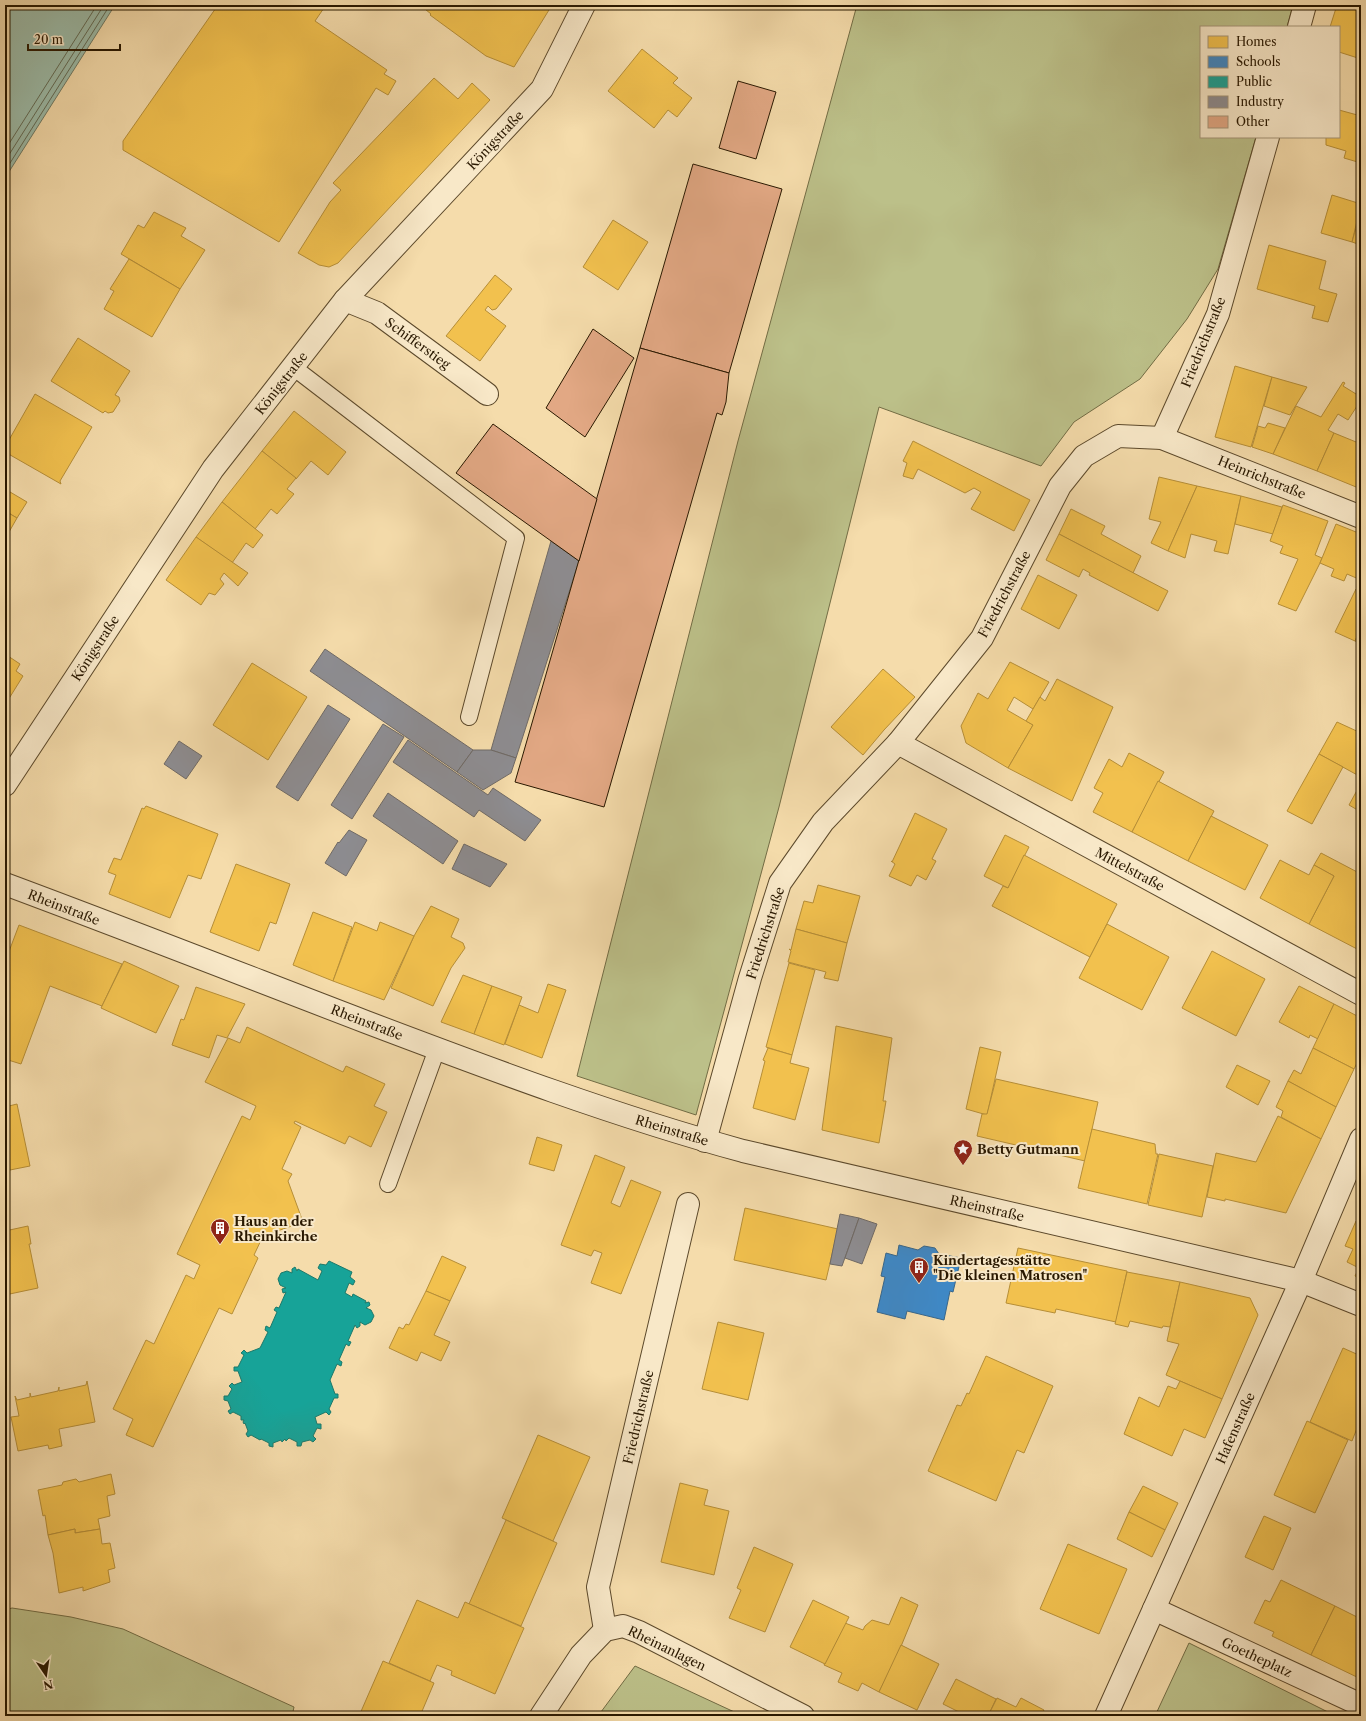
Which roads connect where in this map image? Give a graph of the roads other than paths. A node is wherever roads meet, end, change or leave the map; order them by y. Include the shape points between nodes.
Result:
1 (584, 5) edge
2 (1305, 5) edge
3 (1299, 26) edge
4 (1268, 138) edge
5 (345, 300) junction
6 (293, 367) junction
7 (487, 394) dead end
8 (1162, 438) junction
9 (1361, 517) edge
10 (469, 717) dead end
11 (898, 743) junction
12 (5, 785) edge
13 (5, 884) edge
14 (1361, 994) edge
15 (437, 1049) junction
16 (1361, 1139) edge
17 (705, 1141) junction
18 (388, 1184) dead end
19 (688, 1204) dead end
20 (1301, 1281) junction
21 (1361, 1305) edge
22 (1154, 1609) junction
23 (605, 1630) junction
24 (1361, 1705) edge
25 (541, 1716) edge
26 (802, 1716) edge
27 (1106, 1716) edge

1 - 5 street, Königstraße via 542,89
2 - 3 street
4 - 8 street, Friedrichstraße via 1218,314
5 - 6 street, Königstraße
5 - 7 street, Schifferstieg via 377,313
6 - 10 lane via 516,538
6 - 12 street, Königstraße via 213,469
8 - 9 street, Heinrichstraße
8 - 11 street, Friedrichstraße via 1118,436 1084,456 1060,486 982,638
11 - 14 street, Mittelstraße
11 - 17 street, Friedrichstraße via 823,822 780,883 750,978
13 - 15 street, Rheinstraße
15 - 17 street, Rheinstraße
15 - 18 lane
16 - 20 street, Hafenstraße
17 - 20 street, Rheinstraße
19 - 23 street, Friedrichstraße via 598,1587
20 - 21 street, Rheinstraße
20 - 22 street, Hafenstraße
22 - 24 street, Goetheplatz
22 - 27 street, Hafenstraße
23 - 25 street via 581,1656
23 - 26 street, Rheinanlagen via 623,1626 639,1632

